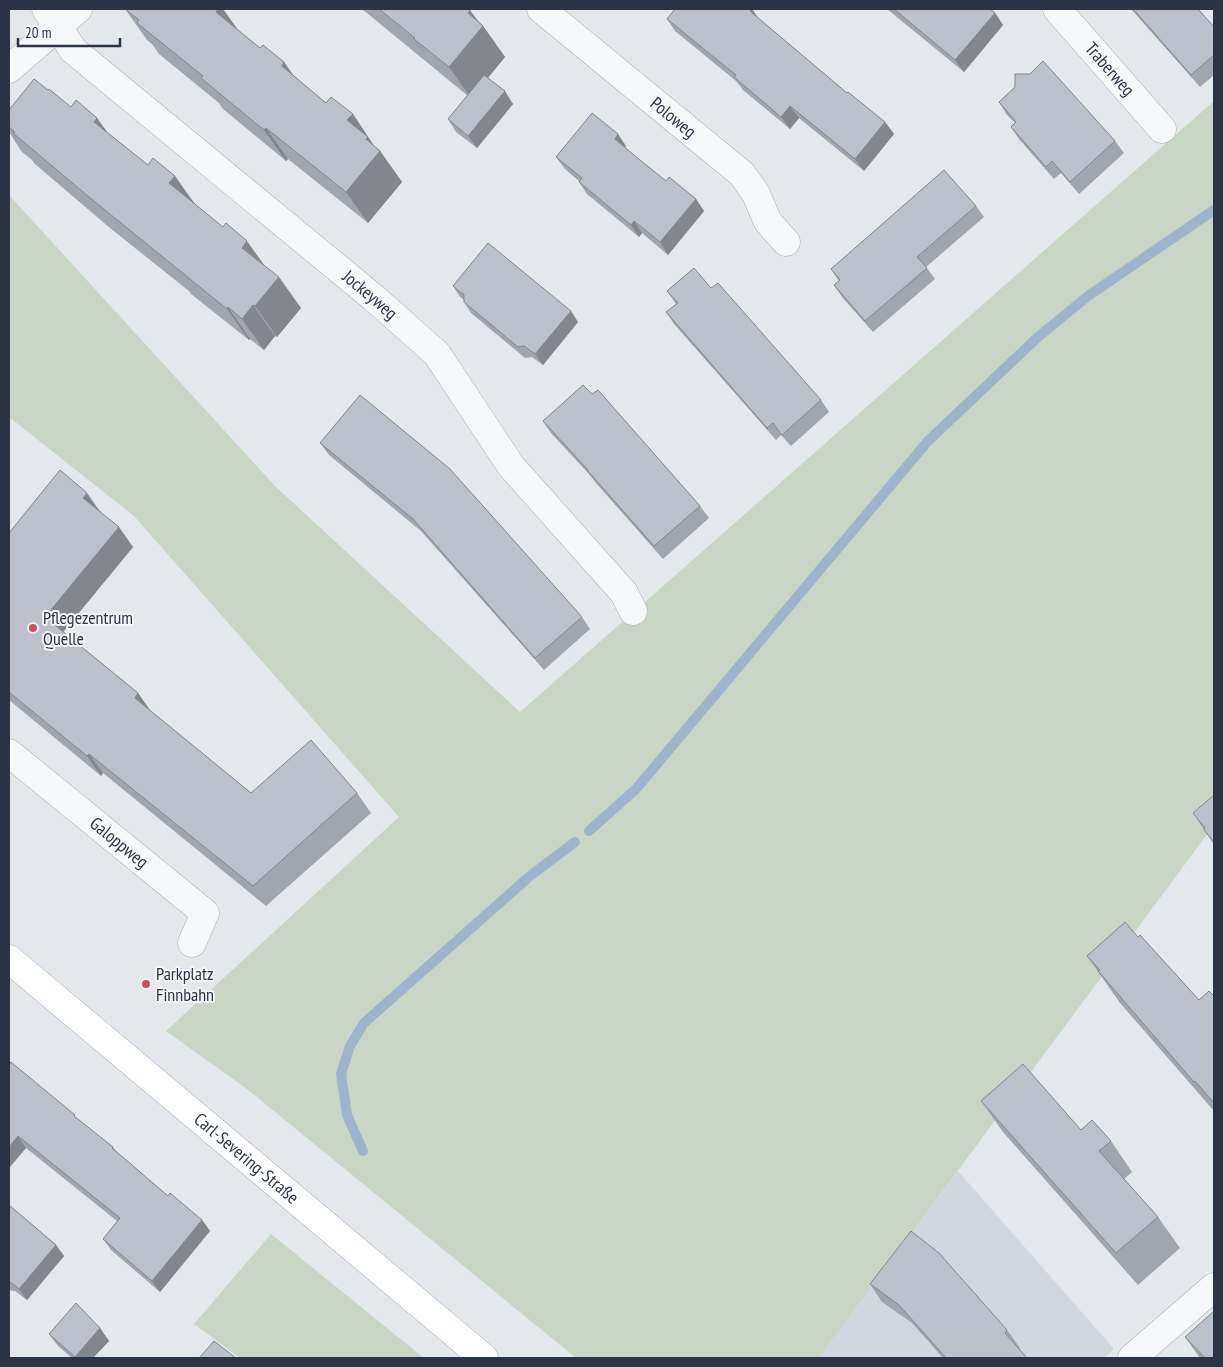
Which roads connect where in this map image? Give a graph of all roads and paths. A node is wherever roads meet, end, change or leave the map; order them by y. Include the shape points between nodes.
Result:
1 (78, 9) edge
2 (541, 9) edge
3 (1057, 9) edge
4 (52, 18) edge
5 (9, 70) edge
6 (1162, 129) dead end
7 (786, 242) dead end
8 (633, 611) dead end
9 (9, 753) edge
10 (192, 943) dead end
11 (9, 959) edge
12 (1214, 1287) edge
13 (484, 1358) edge
14 (1132, 1358) edge

1 - 4 street
2 - 7 street, Poloweg via 742,174 756,194 768,222
3 - 6 street, Traberweg
4 - 5 street
4 - 8 street, Jockeyweg via 73,50 374,298 437,354 511,466 624,593
9 - 10 street, Galoppweg via 205,913
11 - 13 street, Carl-Severing-Straße
12 - 14 street

